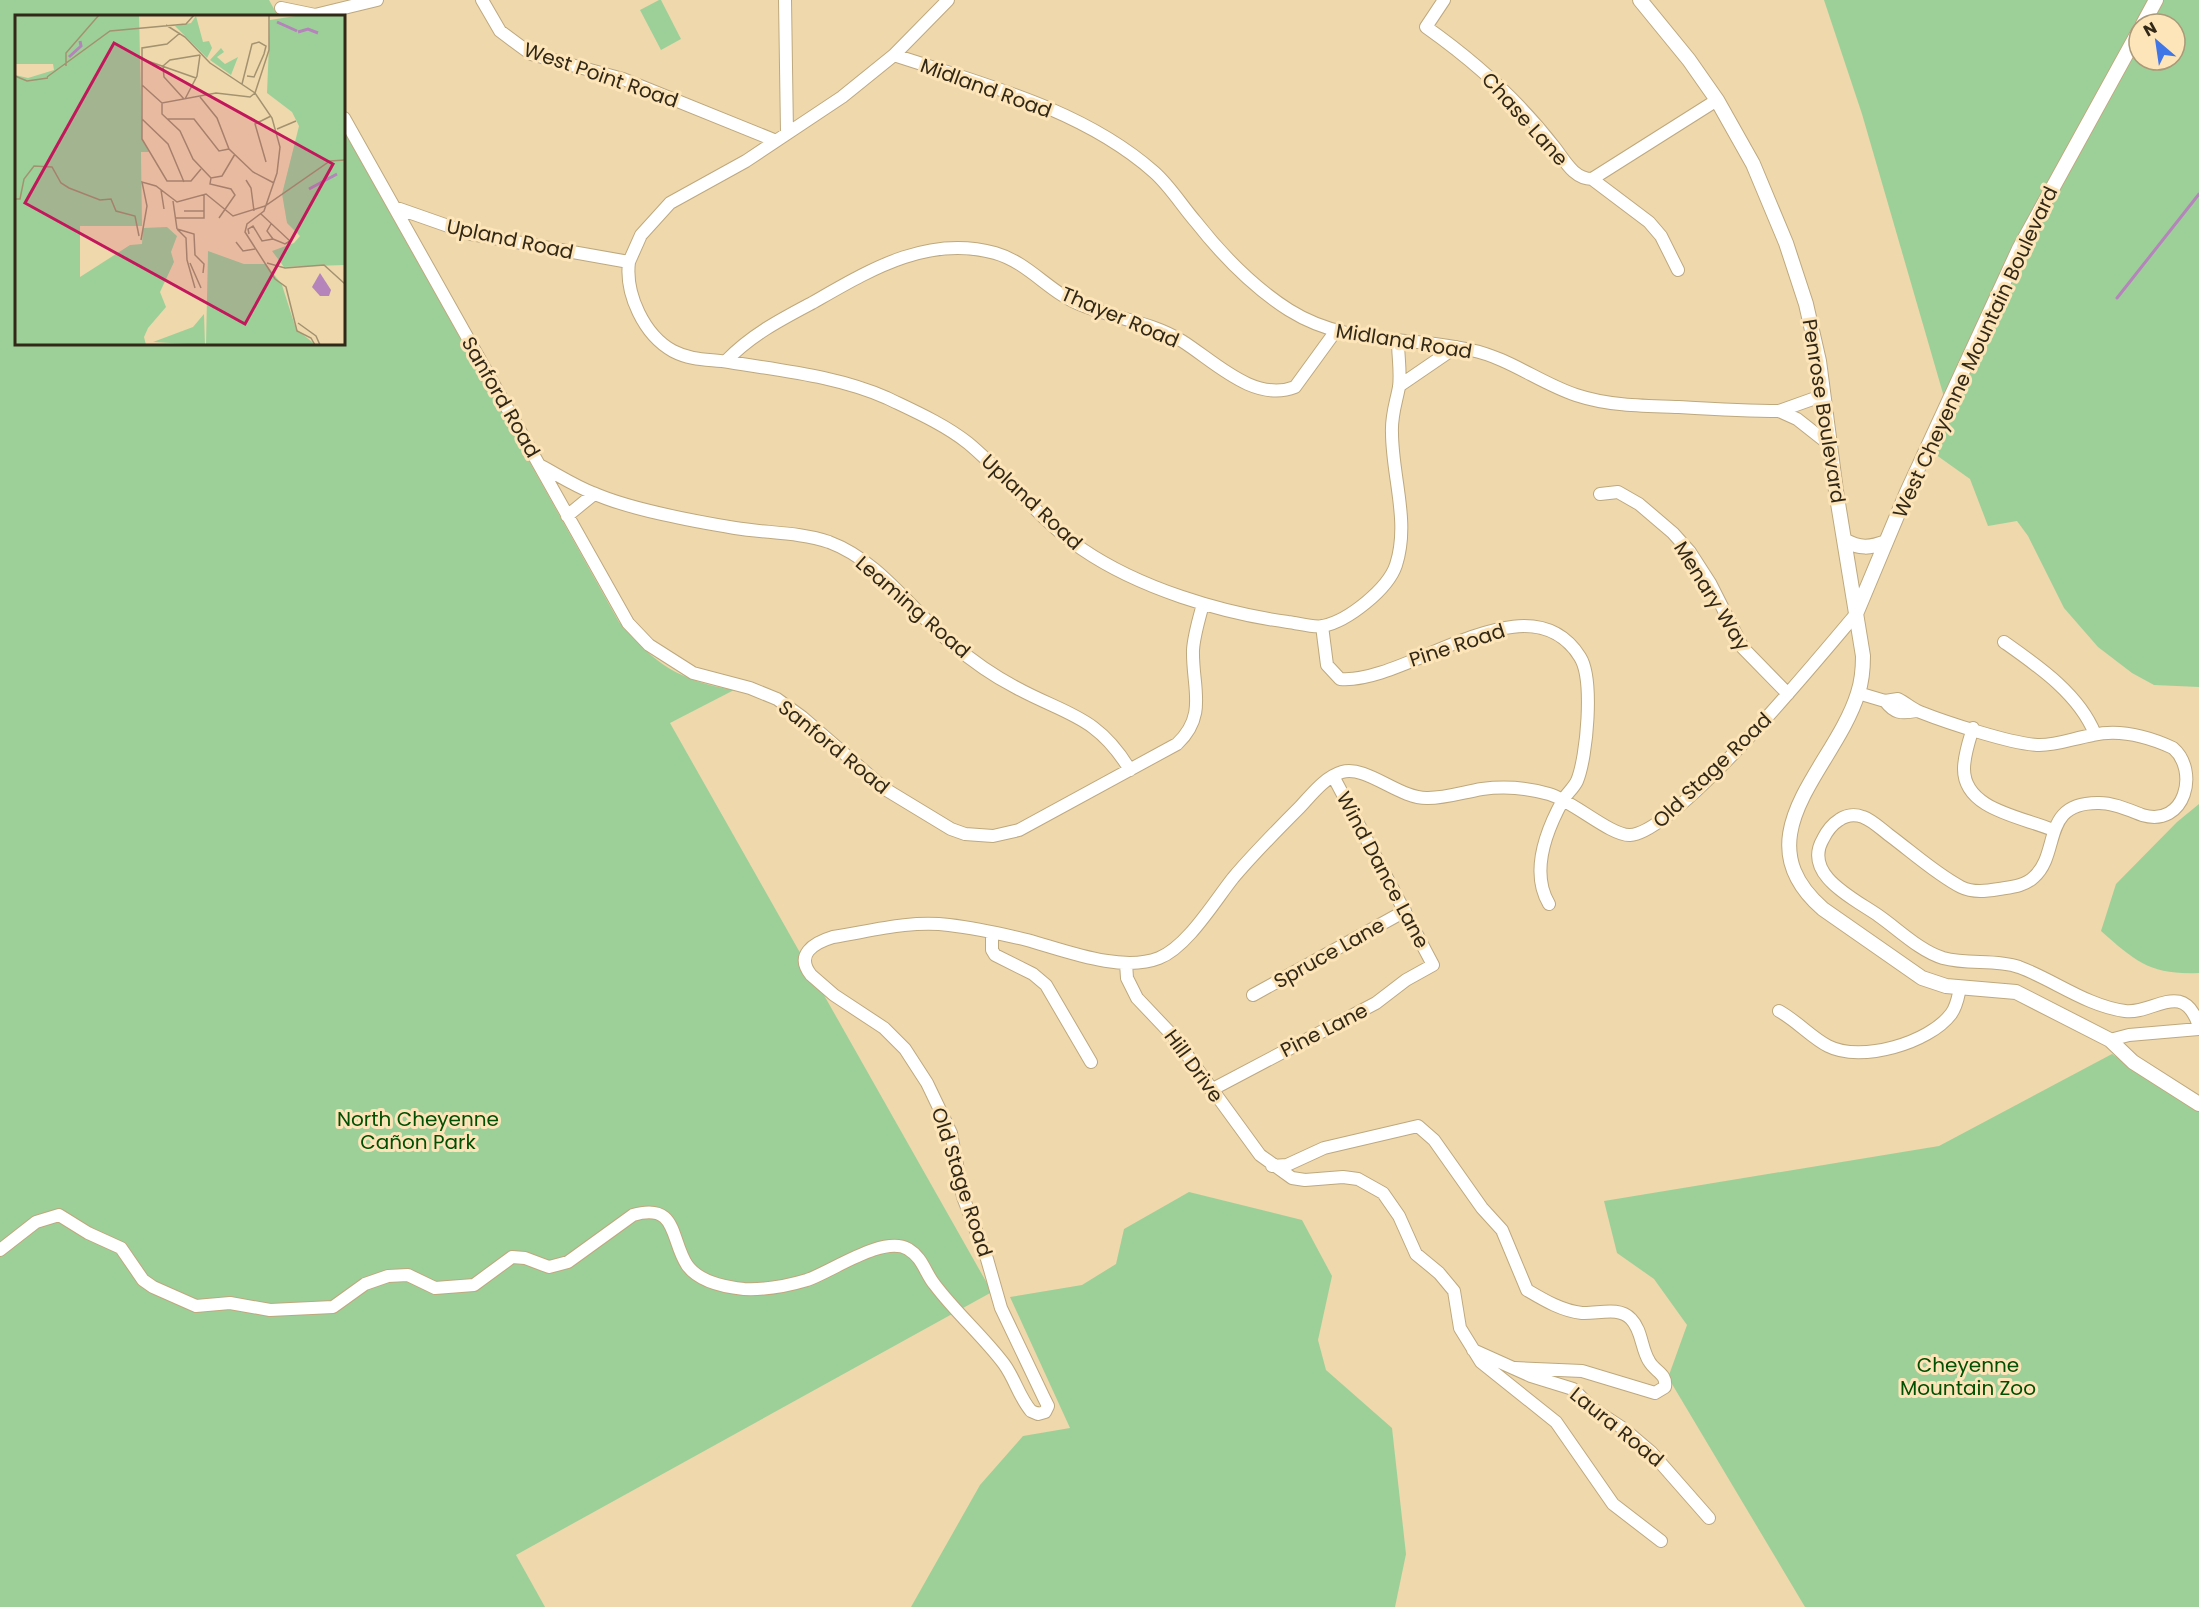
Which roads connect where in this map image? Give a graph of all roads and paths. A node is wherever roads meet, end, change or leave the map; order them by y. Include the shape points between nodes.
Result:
1 (377, 0) edge
2 (482, 0) edge
3 (785, 0) edge
4 (948, 0) edge
5 (1444, 0) edge
6 (1640, 0) edge
7 (281, 8) edge
8 (310, 15) edge
9 (318, 15) edge
10 (2127, 53) edge
11 (894, 55) junction
12 (1717, 100) junction
13 (345, 120) edge
14 (787, 133) junction
15 (774, 140) junction
16 (1592, 179) junction
17 (394, 207) junction
18 (628, 262) junction
19 (1678, 270) dead end
20 (1335, 332) junction
21 (1398, 341) junction
22 (1456, 347) junction
23 (726, 362) junction
24 (1399, 386) junction
25 (1824, 395) junction
26 (1779, 411) junction
27 (1830, 445) junction
28 (540, 465) junction
29 (594, 494) junction
30 (1600, 494) dead end
31 (567, 516) junction
32 (1844, 540) junction
33 (1886, 542) junction
34 (1203, 604) junction
35 (1856, 614) junction
36 (1322, 626) junction
37 (2004, 642) dead end
38 (1858, 693) junction
39 (1788, 694) junction
40 (1973, 728) junction
41 (2095, 734) junction
42 (1130, 770) junction
43 (1333, 776) junction
44 (1564, 799) junction
45 (2053, 830) junction
46 (1548, 904) dead end
47 (1406, 911) junction
48 (992, 933) junction
49 (1126, 963) junction
50 (1432, 965) joint
51 (1960, 988) junction
52 (1253, 995) dead end
53 (1779, 1011) dead end
54 (2199, 1028) edge
55 (2110, 1040) junction
56 (1091, 1062) dead end
57 (1211, 1090) junction
58 (2199, 1104) edge
59 (1272, 1166) junction
60 (0, 1250) edge
61 (1472, 1350) junction
62 (1515, 1368) junction
63 (1709, 1518) dead end
64 (1661, 1541) dead end

1 - 9 street
2 - 15 street, West Point Road via 500,31 531,54 623,79
3 - 14 street
4 - 11 street
5 - 16 street, Chase Lane via 1426,27 1470,60 1511,99 1571,170
6 - 12 street, Penrose Boulevard
7 - 8 street
10 - 33 street, West Cheyenne Mountain Boulevard via 2019,249
11 - 14 street via 843,97
11 - 20 street, Midland Road via 1020,97 1062,115 1129,153 1157,175 1204,233 1259,288 1290,310
12 - 16 street
12 - 25 street, Penrose Boulevard via 1753,164 1786,243 1815,335
13 - 17 street, Sanford Road
14 - 15 street
15 - 18 street via 746,161 670,203 641,235
16 - 19 street via 1649,222 1661,236
17 - 18 street, Upland Road via 471,234
17 - 28 street, Sanford Road
18 - 23 street, Upland Road via 635,302 659,340 689,357
20 - 21 street, Midland Road
20 - 23 street, Thayer Road via 1295,387 1264,390 1150,325 1068,300 1010,258 982,250 943,248 896,258 860,275 745,341
21 - 22 street, Midland Road
21 - 24 street
22 - 24 street
22 - 26 street, Midland Road via 1491,356 1575,395 1599,401
23 - 34 street, Upland Road via 837,380 906,407 968,444 1081,549 1164,590
24 - 36 street via 1392,411 1401,517 1397,563 1392,576 1375,595
25 - 26 street, Midland Road
25 - 27 street, Penrose Boulevard
26 - 27 street, Midland Road via 1797,419
27 - 32 street, Penrose Boulevard
28 - 29 street, Leaming Road
28 - 31 street, Sanford Road
29 - 31 street
29 - 42 street, Leaming Road via 666,514 812,538 840,548 881,576 935,629 974,660 1016,687 1094,725 1117,748
30 - 39 street, Menary Way via 1618,492 1673,533 1698,565 1743,648
31 - 42 street, Sanford Road via 623,615 649,645 693,673 777,699 885,789 951,829 979,836 1019,830
32 - 33 street via 1856,547 1870,548
32 - 35 street, Penrose Boulevard
33 - 35 street, West Cheyenne Mountain Boulevard
34 - 36 street, Upland Road via 1262,618
34 - 42 street, Sanford Road via 1194,649 1196,718 1177,744
35 - 38 street, Penrose Boulevard via 1863,656
35 - 39 street, Old Stage Road
36 - 44 street, Pine Road via 1327,665 1334,676 1348,679 1362,678 1498,629 1537,627 1562,635 1585,665 1589,693 1581,769
37 - 41 street via 2073,699 2088,717
38 - 40 street via 1885,701 1893,711 1916,711
38 - 51 street via 1798,806 1790,831 1791,864 1807,894 1833,916 1922,978
39 - 44 street, Old Stage Road via 1736,751 1652,828 1625,835
40 - 41 street via 2034,745
40 - 45 street via 1964,767 1972,794 1988,806
41 - 45 street via 2126,734 2173,748 2190,761 2193,791 2181,807 2165,817 2099,802 2071,809
43 - 44 street, Old Stage Road via 1347,771 1358,773 1423,799 1506,788
43 - 47 street, Wind Dance Lane
43 - 49 street, Old Stage Road via 1256,852 1179,944 1160,958
44 - 46 street, Pine Road via 1543,853 1540,883
45 - 54 street via 2042,867 2032,879 2012,887 1981,891 1962,888 1872,823 1853,815 1830,827 1820,843 1817,859 1819,868 1834,884 1934,954 2011,965 2123,1011 2141,1010 2161,1001 2181,1003 2195,1014
47 - 50 street, Wind Dance Lane
47 - 52 street, Spruce Lane
48 - 49 street, Old Stage Road
48 - 56 street via 995,955 1046,985
48 - 60 street, Old Stage Road via 949,925 903,925 821,941 807,951 804,959 811,975 896,1038 927,1083 951,1133 963,1197 1001,1308 1048,1406 1045,1412 1031,1411 1006,1366 934,1285 916,1254 896,1245 788,1285 727,1287 707,1281 687,1265 666,1218 642,1212 559,1265 549,1267 518,1256 506,1260 474,1285 435,1288 408,1275 388,1276 365,1284 333,1307 270,1310 230,1303 186,1303 143,1280 121,1248 59,1215 36,1222
49 - 57 street, Hill Drive via 1127,978 1137,998 1174,1037
50 - 57 street, Pine Lane via 1376,1003
51 - 53 street via 1956,1007 1941,1024 1912,1041 1878,1051 1847,1051 1827,1046 1798,1021
51 - 55 street via 2016,992
54 - 55 street
55 - 58 street via 2133,1062
57 - 59 street, Hill Drive
59 - 61 street via 1292,1178 1305,1180 1358,1179 1383,1193 1399,1216 1416,1254 1454,1291 1460,1328
59 - 62 street via 1287,1165 1324,1148 1418,1126 1452,1162 1482,1208 1502,1230 1527,1290 1568,1311 1609,1311 1630,1317 1650,1364 1666,1381 1661,1391 1655,1393 1582,1371
61 - 62 street, Laura Road
61 - 64 street via 1481,1362 1556,1422 1614,1504
62 - 63 street, Laura Road via 1573,1389 1651,1452

